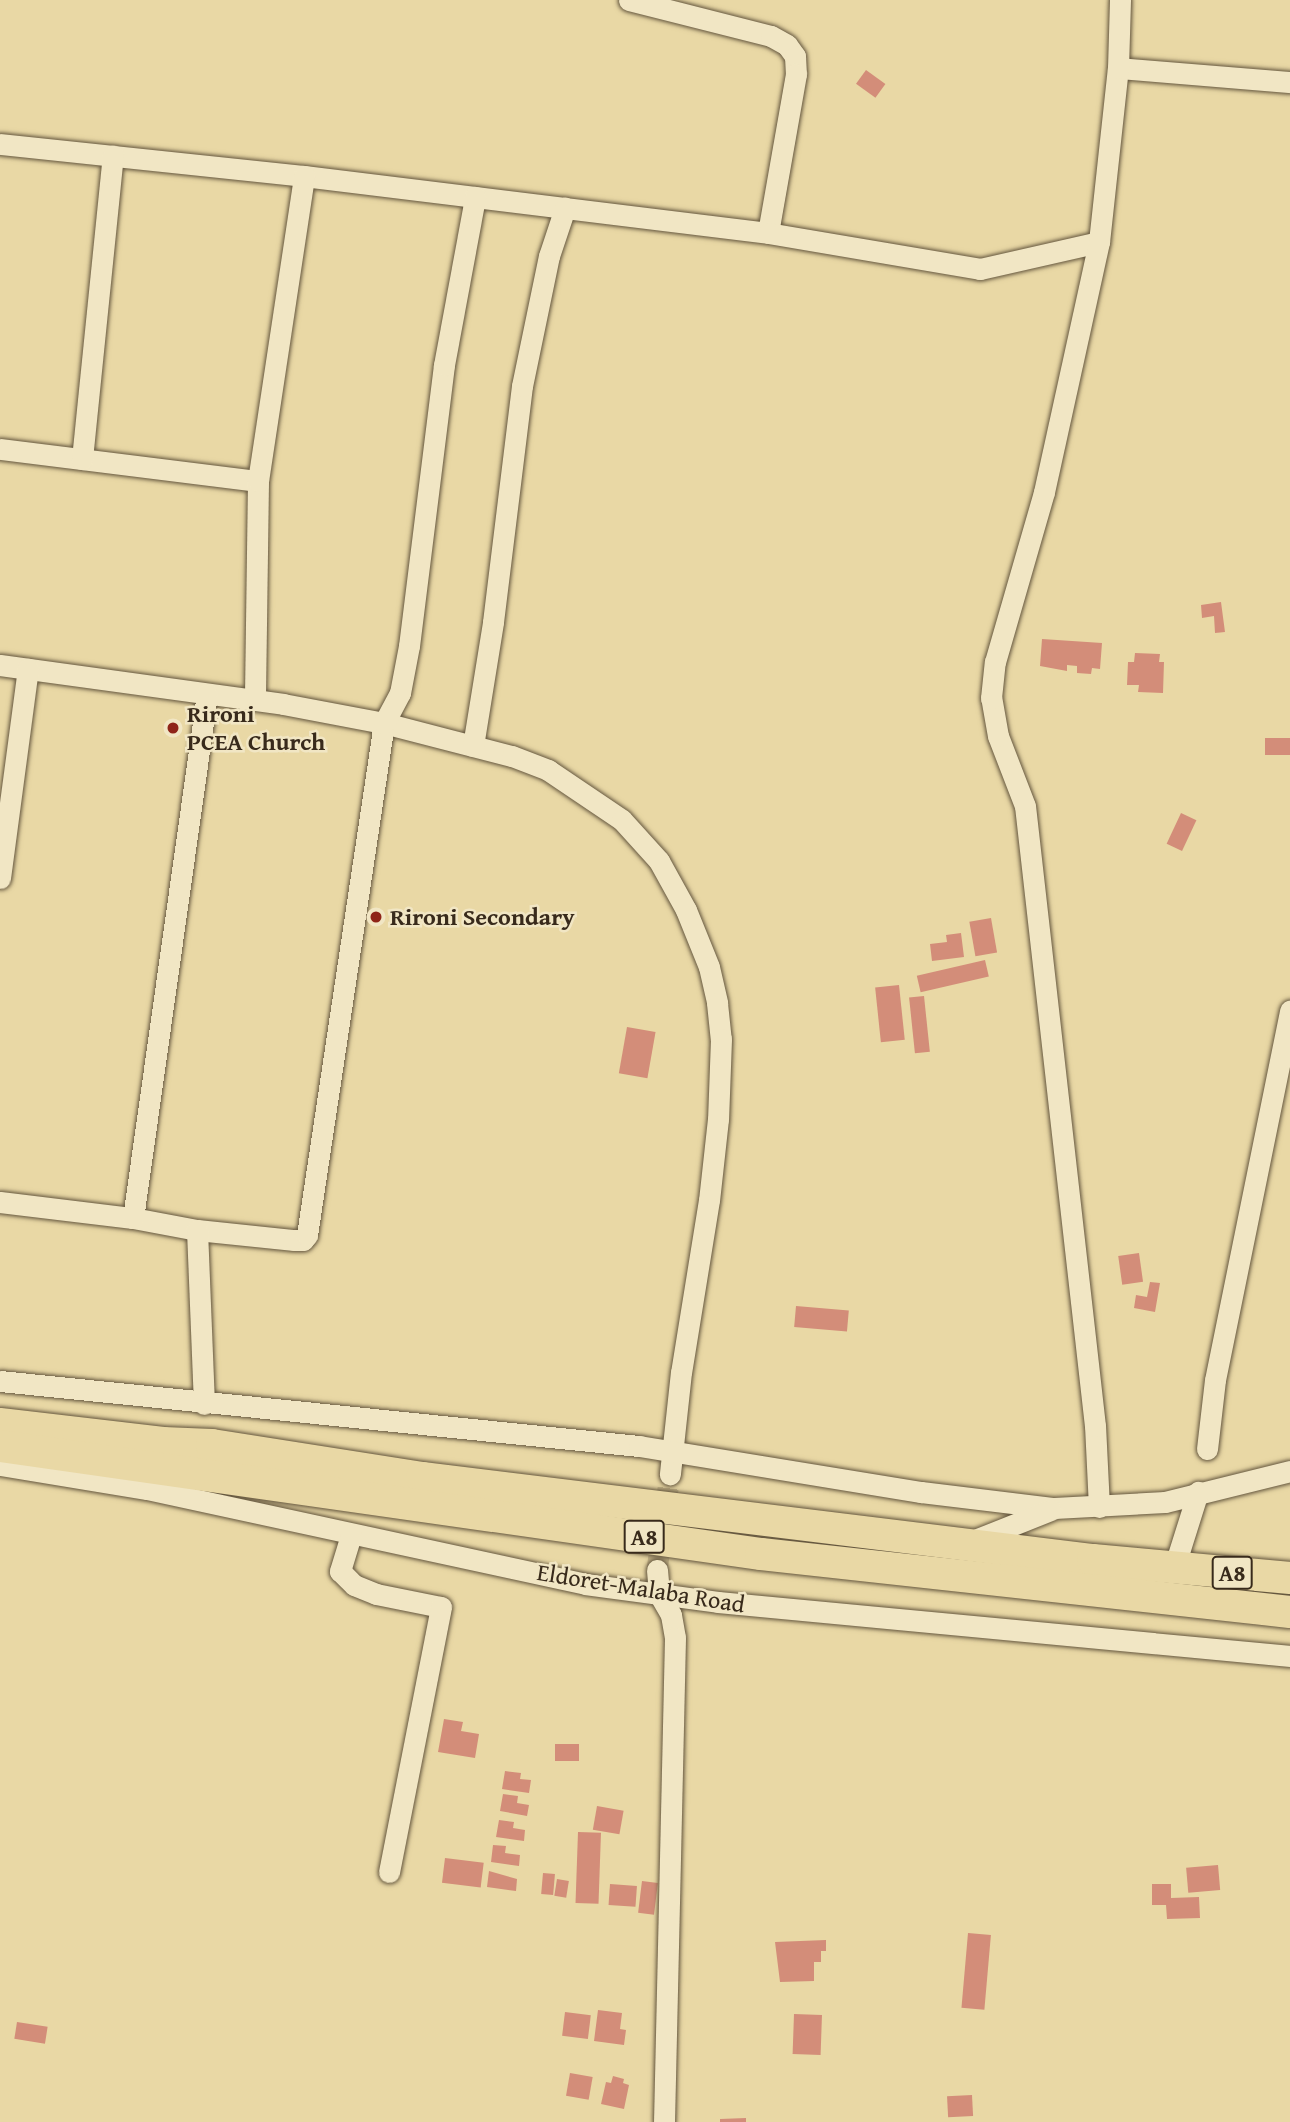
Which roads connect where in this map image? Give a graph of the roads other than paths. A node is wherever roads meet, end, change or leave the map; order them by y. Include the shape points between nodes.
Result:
1 (629, 0) edge
2 (1120, 0) edge
3 (1118, 68) junction
4 (1290, 82) edge
5 (0, 144) edge
6 (113, 156) junction
7 (304, 176) junction
8 (475, 197) junction
9 (565, 208) junction
10 (768, 233) junction
11 (1099, 242) junction
12 (0, 449) edge
13 (82, 459) junction
14 (258, 481) junction
15 (0, 665) edge
16 (28, 668) junction
17 (207, 694) junction
18 (255, 700) junction
19 (384, 723) junction
20 (473, 746) junction
21 (0, 878) edge
22 (1290, 1011) edge
23 (0, 1202) edge
24 (133, 1218) junction
25 (197, 1230) junction
26 (0, 1381) edge
27 (204, 1404) junction
28 (0, 1424) edge
29 (0, 1446) edge
30 (1207, 1449) dead end
31 (672, 1451) junction
32 (0, 1465) edge
33 (1290, 1471) edge
34 (670, 1474) tunnel mouth
35 (1198, 1492) junction
36 (1099, 1507) junction
37 (1054, 1508) junction
38 (351, 1535) junction
39 (968, 1543) junction
40 (1174, 1568) junction
41 (657, 1570) tunnel mouth
42 (1290, 1578) edge
43 (659, 1594) junction
44 (1290, 1612) edge
45 (1290, 1656) edge
46 (389, 1872) dead end
47 (664, 2122) edge

1 - 10 street via 771,36 795,56 796,74
2 - 3 street
3 - 4 street
3 - 11 street
5 - 6 street
6 - 7 street
6 - 13 street
7 - 8 street
7 - 14 street
8 - 9 street
8 - 19 street via 442,377 409,646 400,693
9 - 10 street
9 - 20 street via 522,386
10 - 11 street via 980,269
11 - 36 street via 1044,492 995,662 991,698 998,736 1025,806 1095,1426
12 - 13 street
13 - 14 street
14 - 18 street
15 - 16 street
16 - 17 street
16 - 21 street
17 - 18 street
17 - 24 street
18 - 19 street
19 - 20 street
19 - 25 street via 307,1235 294,1240
20 - 31 street via 548,769 622,820 659,861 686,910 709,967 718,1003 718,1119
22 - 30 street via 1215,1380
23 - 24 street
24 - 25 street
25 - 27 street
26 - 27 street
27 - 31 street
28 - 39 highway, A8 via 212,1445 422,1478
29 - 44 highway, Eldoret-Malaba Road / A8 via 761,1554
31 - 34 street
31 - 37 street via 921,1492
32 - 38 street, Eldoret-Malaba Road via 147,1489
33 - 35 street
35 - 36 street via 1165,1502
35 - 40 street
36 - 37 street
37 - 39 street
38 - 43 street, Eldoret-Malaba Road via 585,1584
38 - 46 street via 340,1571 354,1585 441,1608
39 - 40 highway, A8
40 - 42 highway, A8
41 - 43 street
43 - 45 street, Eldoret-Malaba Road
43 - 47 street via 671,1615 675,1638

